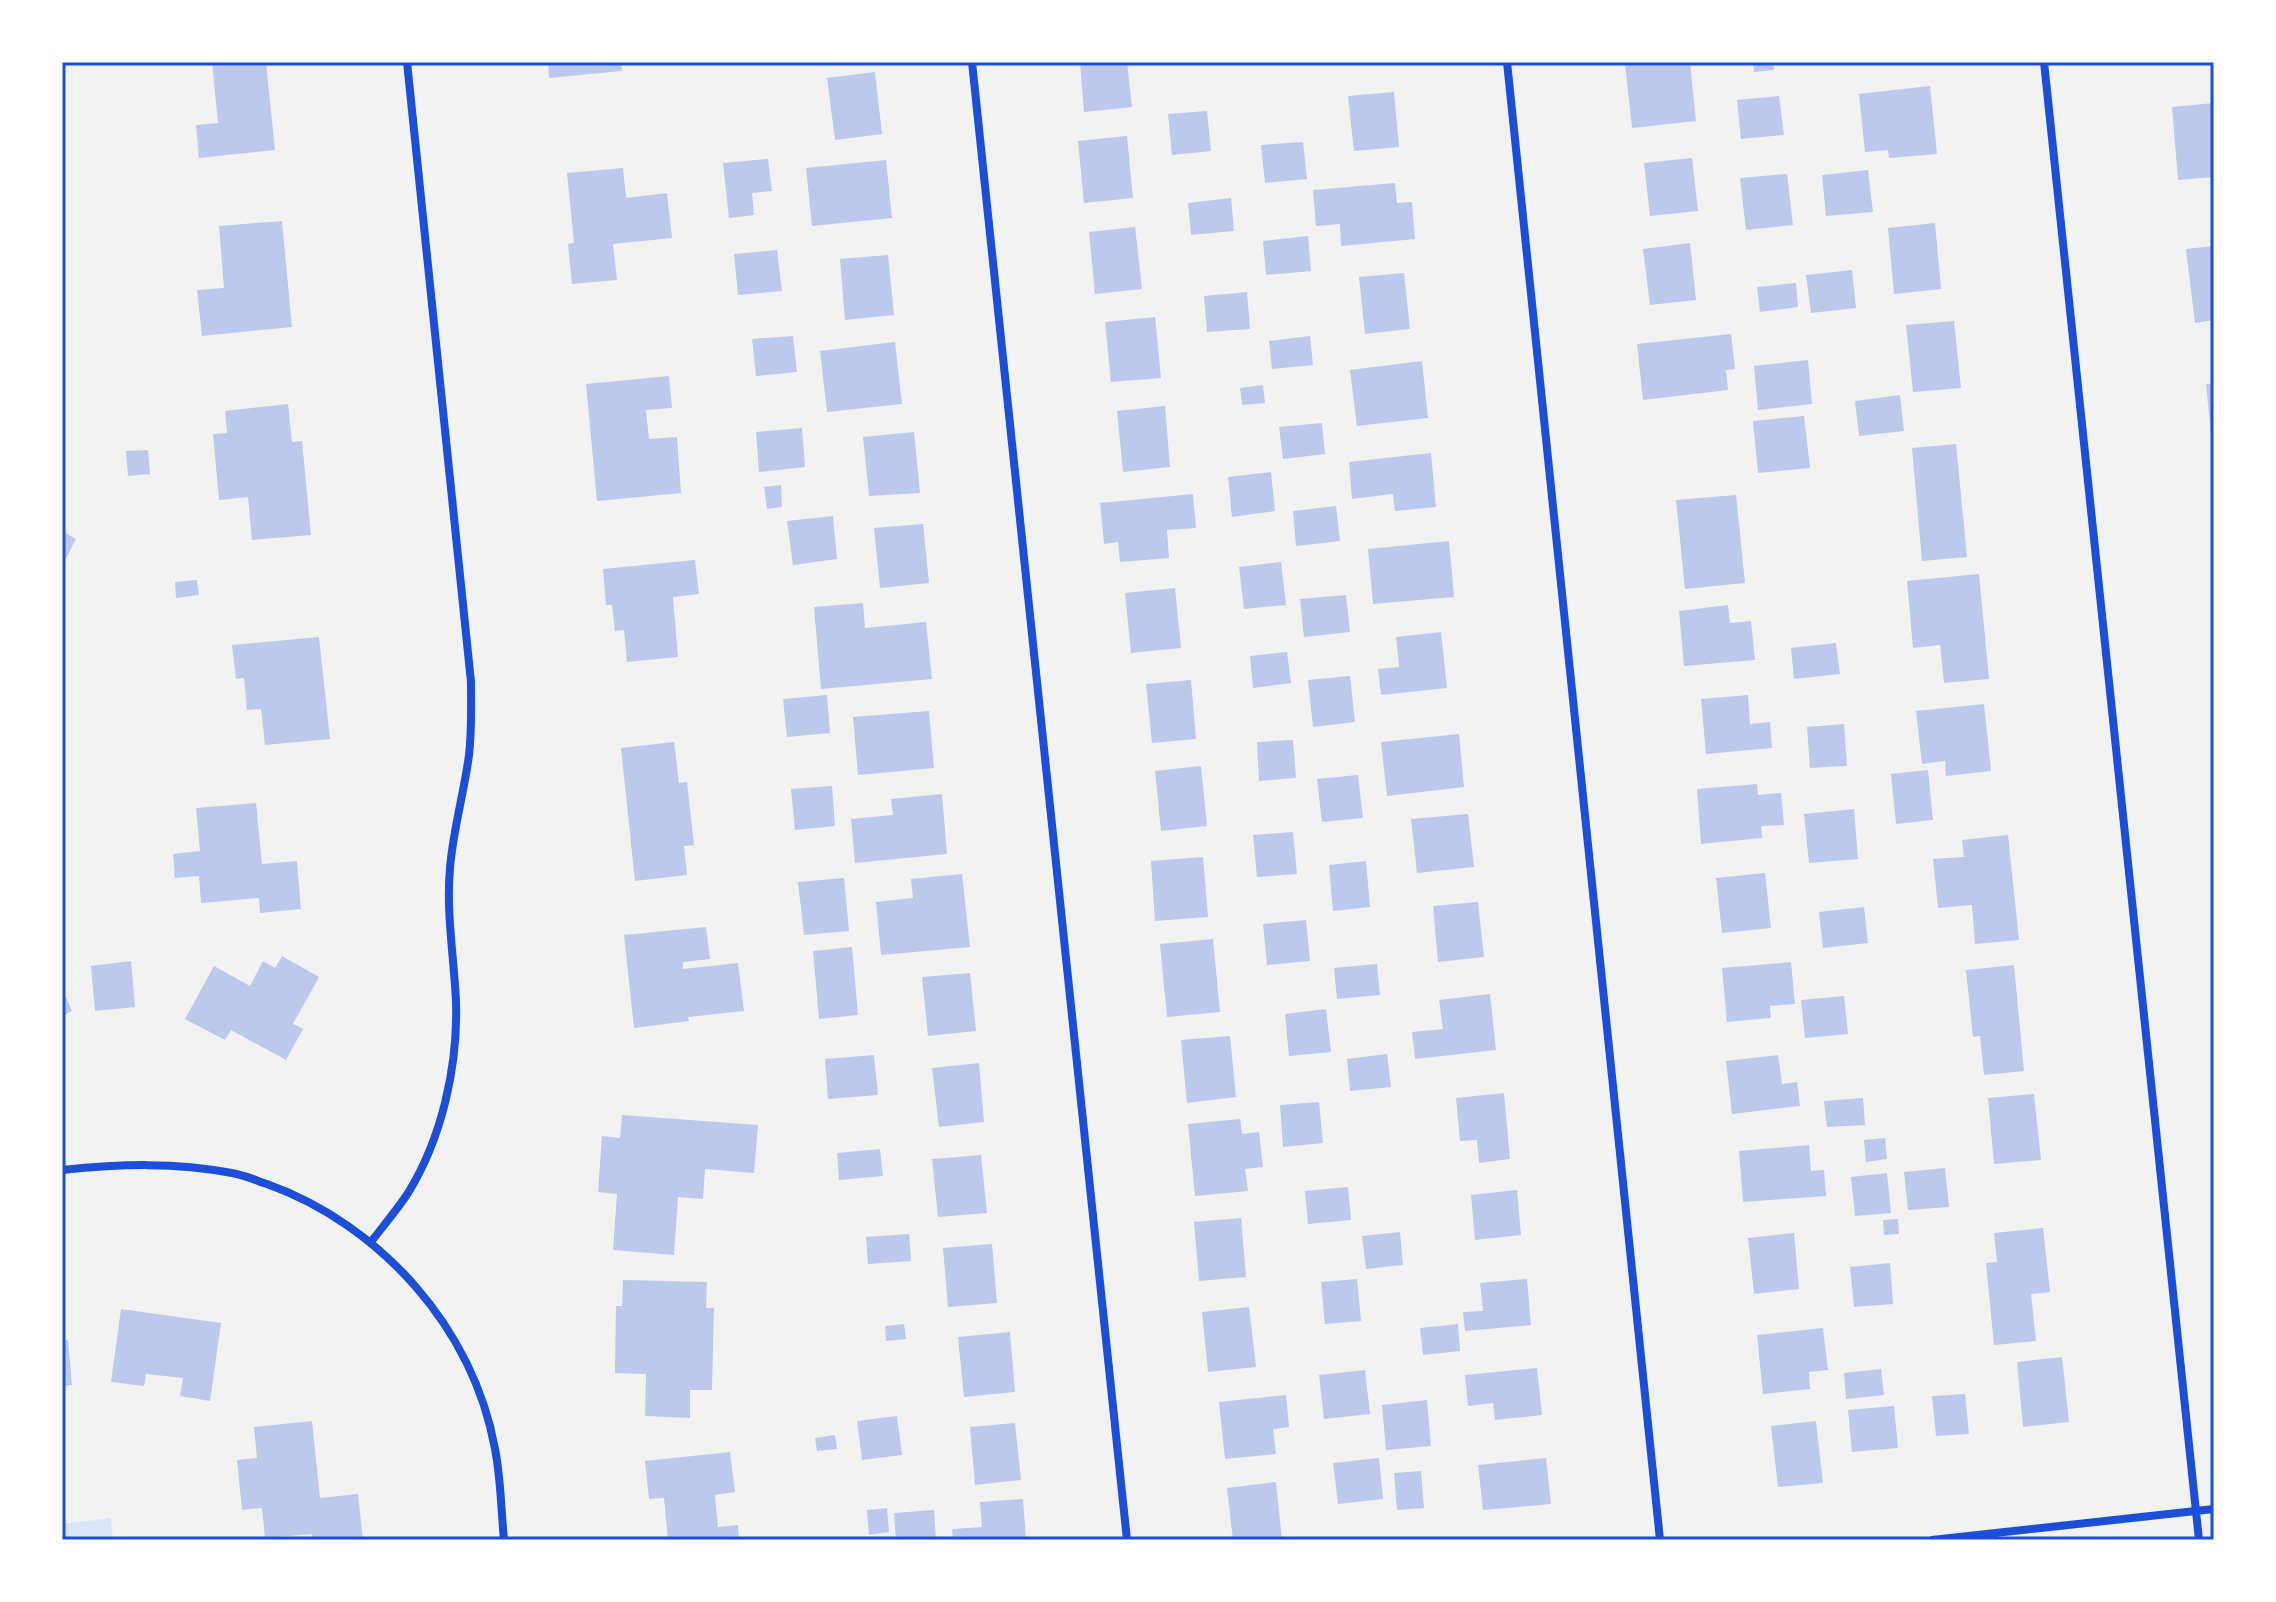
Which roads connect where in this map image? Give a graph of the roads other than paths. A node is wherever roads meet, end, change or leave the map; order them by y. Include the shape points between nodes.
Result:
1 (407, 62) edge
2 (972, 62) edge
3 (1507, 62) edge
4 (2044, 62) edge
5 (62, 1170) edge
6 (371, 1242) junction
7 (2214, 1509) edge
8 (2196, 1511) junction
9 (504, 1540) edge
10 (1127, 1540) edge
11 (1660, 1540) edge
12 (1932, 1540) edge
13 (2199, 1540) edge

1 - 6 street via 472,718 450,869 456,1005 449,1081 422,1168
2 - 10 street
3 - 11 street
4 - 8 street
5 - 6 street via 175,1164 235,1173 293,1194
6 - 9 street via 415,1284 451,1334 478,1389 495,1448
7 - 8 street
8 - 12 street
8 - 13 street

